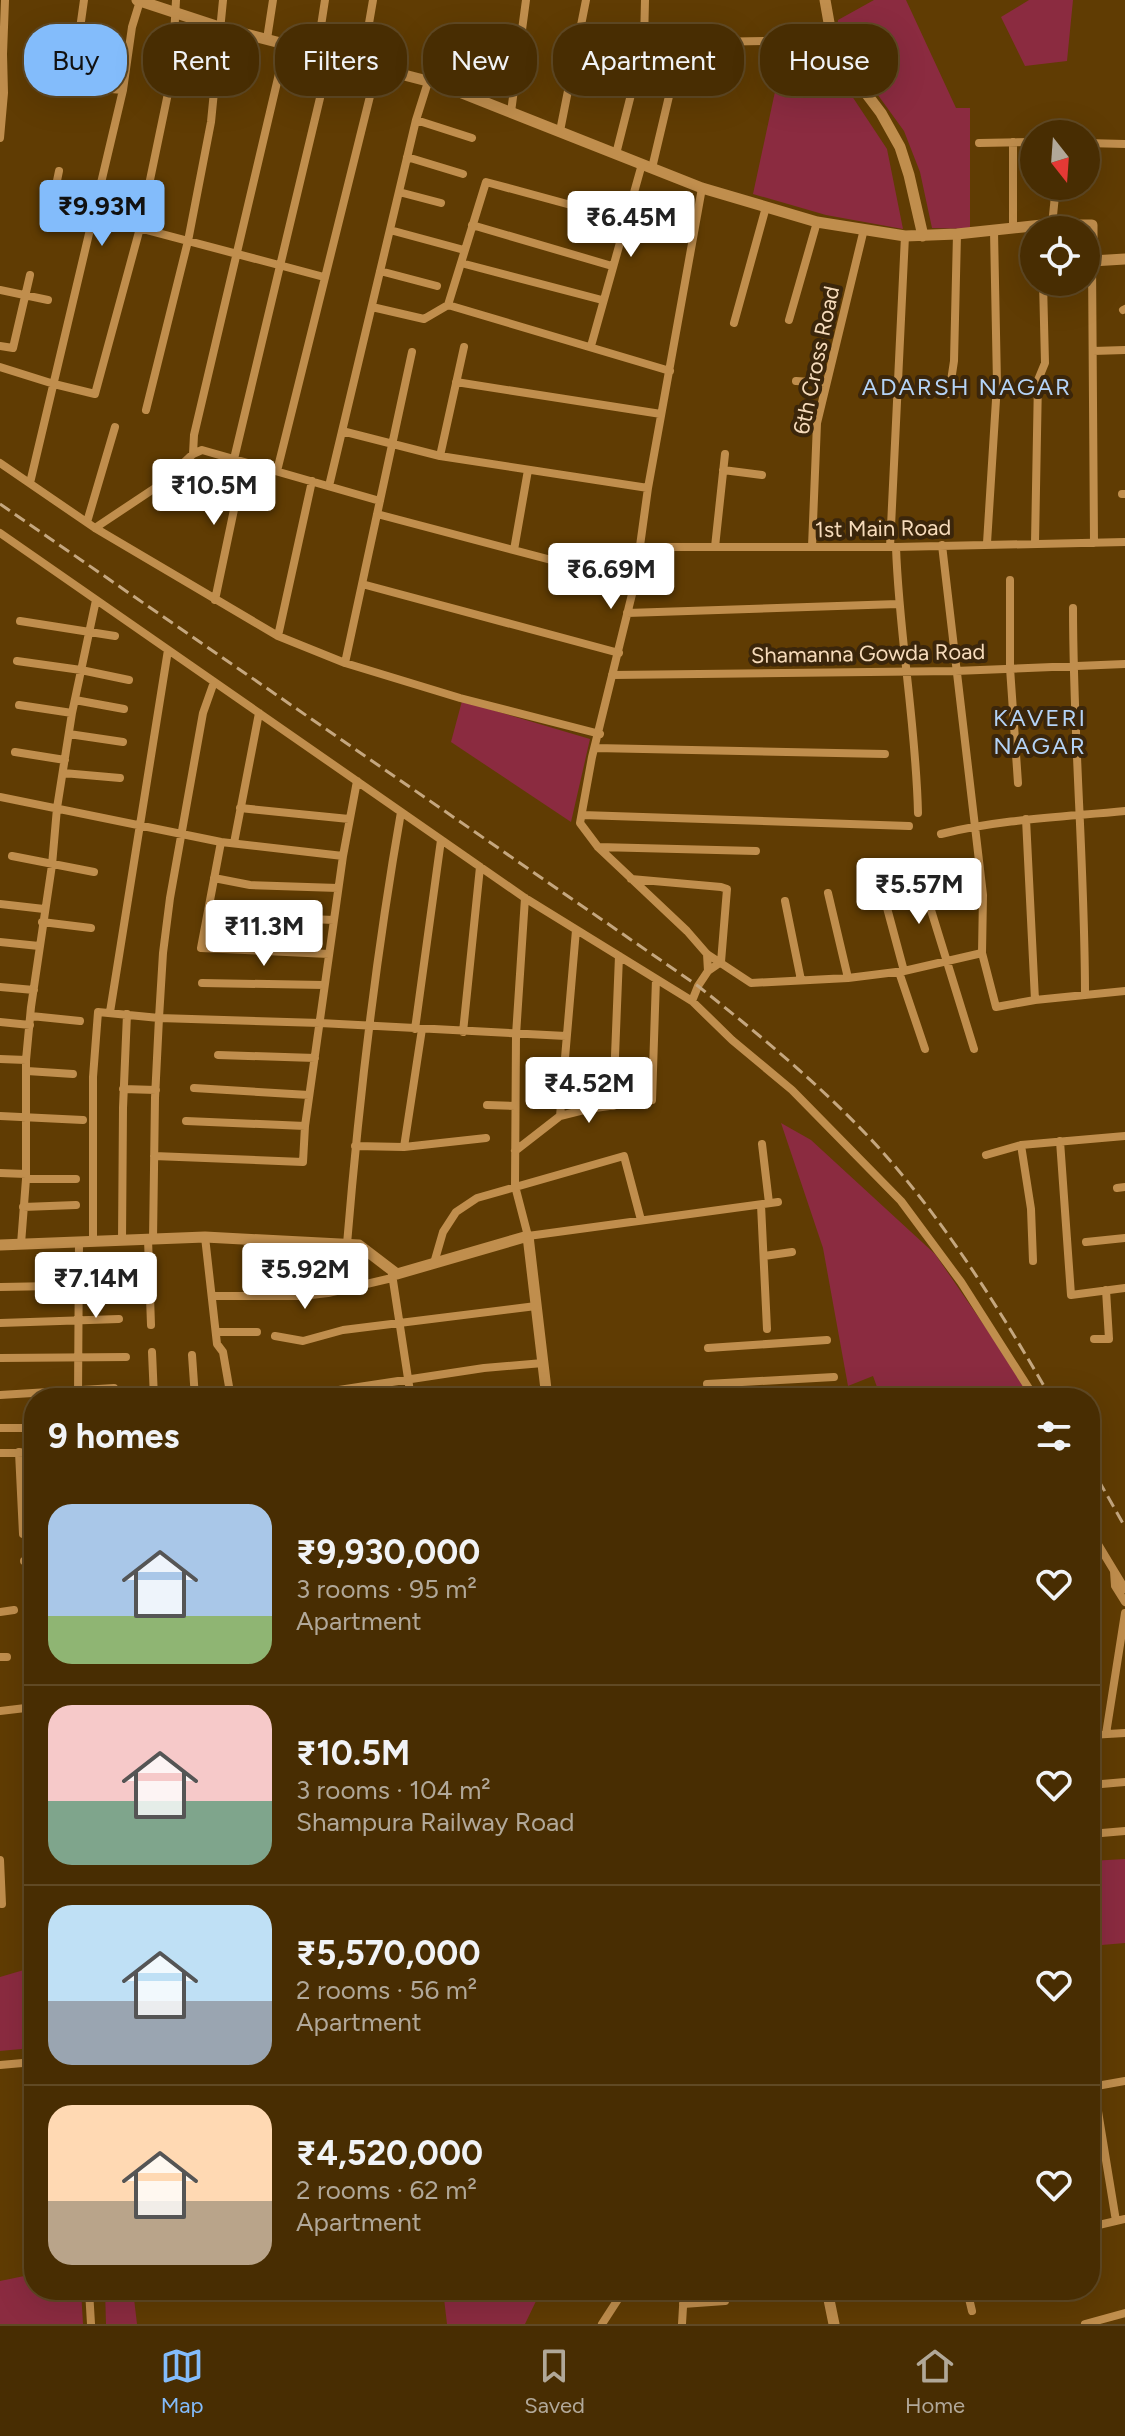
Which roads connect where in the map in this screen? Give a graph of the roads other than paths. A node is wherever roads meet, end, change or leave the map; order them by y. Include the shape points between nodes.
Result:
1 (5, 0) edge
2 (84, 0) edge
3 (138, 0) edge
4 (223, 0) edge
5 (273, 0) edge
6 (325, 0) edge
7 (373, 0) edge
8 (526, 0) edge
9 (586, 0) edge
10 (645, 0) edge
11 (825, 0) edge
12 (175, 6) edge
13 (81, 24) edge
14 (213, 24) edge
15 (219, 24) edge
16 (321, 24) edge
17 (369, 24) edge
18 (644, 24) edge
19 (828, 24) edge
20 (259, 37) edge
21 (267, 39) junction
22 (275, 41) edge
23 (1, 55) edge
24 (127, 62) edge
25 (275, 89) edge
26 (122, 96) edge
27 (213, 96) edge
28 (320, 96) edge
29 (370, 96) edge
30 (424, 96) edge
31 (470, 96) edge
32 (631, 96) edge
33 (669, 96) edge
34 (868, 96) edge
35 (511, 112) junction
36 (416, 120) junction
37 (560, 131) junction
38 (0, 132) edge
39 (472, 138) dead end
40 (1013, 142) junction
41 (1020, 142) edge
42 (979, 143) dead end
43 (1100, 143) edge
44 (1125, 144) edge
45 (616, 154) junction
46 (407, 157) junction
47 (647, 166) junction
48 (59, 171) dead end
49 (463, 174) dead end
50 (702, 188) junction
51 (399, 192) junction
52 (441, 203) dead end
53 (766, 207) junction
54 (95, 216) junction
55 (626, 220) junction
56 (817, 222) junction
57 (472, 225) junction
58 (140, 228) junction
59 (1013, 228) junction
60 (1020, 228) edge
61 (864, 229) junction
62 (390, 230) junction
63 (994, 231) junction
64 (957, 234) junction
65 (905, 236) junction
66 (923, 236) junction
67 (188, 241) junction
68 (464, 250) junction
69 (235, 253) junction
70 (1125, 259) edge
71 (1100, 261) edge
72 (461, 263) junction
73 (280, 265) junction
74 (612, 266) junction
75 (380, 271) junction
76 (30, 275) dead end
77 (324, 277) junction
78 (437, 286) dead end
79 (0, 290) edge
80 (25, 296) junction
81 (1043, 296) edge
82 (1092, 296) edge
83 (48, 300) dead end
84 (602, 300) junction
85 (448, 305) junction
86 (372, 307) junction
87 (789, 320) dead end
88 (734, 323) dead end
89 (0, 346) edge
90 (591, 346) junction
91 (464, 347) dead end
92 (1125, 350) edge
93 (1093, 351) junction
94 (412, 352) dead end
95 (0, 367) edge
96 (670, 371) junction
97 (796, 381) dead end
98 (456, 382) junction
99 (825, 383) junction
100 (54, 384) junction
101 (949, 394) dead end
102 (146, 410) dead end
103 (661, 414) junction
104 (115, 427) dead end
105 (342, 431) junction
106 (392, 445) junction
107 (193, 454) junction
108 (725, 454) dead end
109 (440, 456) junction
110 (234, 459) junction
111 (244, 462) junction
112 (0, 463) edge
113 (528, 470) junction
114 (723, 470) junction
115 (277, 471) junction
116 (762, 475) dead end
117 (312, 481) junction
118 (30, 483) junction
119 (329, 486) junction
120 (648, 488) junction
121 (380, 501) junction
122 (377, 514) junction
123 (91, 525) junction
124 (0, 533) edge
125 (1125, 542) edge
126 (987, 543) junction
127 (1035, 543) junction
128 (1094, 543) junction
129 (942, 545) junction
130 (641, 547) junction
131 (715, 547) junction
132 (812, 547) junction
133 (893, 547) junction
134 (514, 550) junction
135 (1010, 580) dead end
136 (635, 582) junction
137 (362, 584) junction
138 (96, 600) junction
139 (215, 600) junction
140 (898, 604) junction
141 (1073, 608) dead end
142 (627, 613) junction
143 (20, 621) dead end
144 (89, 633) junction
145 (115, 636) dead end
146 (278, 636) junction
147 (168, 650) junction
148 (619, 653) junction
149 (17, 661) dead end
150 (345, 663) junction
151 (1125, 664) edge
152 (1073, 665) junction
153 (1010, 668) junction
154 (81, 670) junction
155 (909, 671) junction
156 (955, 671) junction
157 (612, 675) junction
158 (129, 680) dead end
159 (214, 682) junction
160 (75, 700) junction
161 (19, 705) dead end
162 (124, 709) dead end
163 (72, 713) junction
164 (259, 713) junction
165 (69, 734) junction
166 (600, 734) junction
167 (123, 742) dead end
168 (595, 748) junction
169 (15, 752) dead end
170 (885, 754) dead end
171 (65, 760) junction
172 (63, 773) junction
173 (120, 778) dead end
174 (357, 781) junction
175 (1018, 783) dead end
176 (0, 797) edge
177 (57, 808) junction
178 (240, 808) junction
179 (1125, 811) edge
180 (401, 812) junction
181 (918, 813) dead end
182 (582, 815) junction
183 (1078, 815) junction
184 (349, 819) junction
185 (1026, 819) junction
186 (975, 825) junction
187 (140, 826) junction
188 (909, 826) dead end
189 (941, 834) dead end
190 (183, 835) junction
191 (441, 840) junction
192 (221, 842) junction
193 (234, 843) junction
194 (598, 847) junction
195 (756, 851) dead end
196 (12, 856) dead end
197 (343, 856) junction
198 (52, 865) junction
199 (480, 867) junction
200 (94, 872) dead end
201 (214, 878) junction
202 (630, 879) junction
203 (922, 881) dead end
204 (338, 888) junction
205 (828, 893) dead end
206 (883, 893) dead end
207 (525, 898) junction
208 (785, 901) dead end
209 (0, 904) edge
210 (44, 909) junction
211 (208, 915) junction
212 (334, 920) junction
213 (42, 922) junction
214 (91, 928) dead end
215 (576, 930) junction
216 (0, 942) edge
217 (39, 946) junction
218 (982, 953) junction
219 (329, 954) junction
220 (707, 954) junction
221 (619, 956) junction
222 (721, 962) junction
223 (946, 962) junction
224 (708, 971) junction
225 (901, 972) junction
226 (848, 978) junction
227 (656, 979) junction
228 (801, 980) junction
229 (202, 983) dead end
230 (324, 985) junction
231 (0, 987) edge
232 (34, 990) junction
233 (1125, 991) edge
234 (1085, 995) junction
235 (1035, 1000) junction
236 (692, 1001) junction
237 (110, 1012) junction
238 (127, 1014) junction
239 (159, 1018) junction
240 (30, 1020) junction
241 (80, 1021) dead end
242 (0, 1022) edge
243 (320, 1023) junction
244 (369, 1026) junction
245 (418, 1029) junction
246 (463, 1032) junction
247 (516, 1035) junction
248 (566, 1036) junction
249 (925, 1049) dead end
250 (974, 1049) dead end
251 (218, 1055) dead end
252 (315, 1058) junction
253 (0, 1059) edge
254 (26, 1060) junction
255 (27, 1071) junction
256 (73, 1074) dead end
257 (194, 1088) dead end
258 (123, 1089) junction
259 (156, 1090) junction
260 (309, 1095) junction
261 (487, 1105) dead end
262 (515, 1106) junction
263 (613, 1106) junction
264 (0, 1116) edge
265 (560, 1116) junction
266 (27, 1117) junction
267 (83, 1120) dead end
268 (186, 1121) dead end
269 (305, 1126) junction
270 (1125, 1136) edge
271 (486, 1138) dead end
272 (1060, 1141) junction
273 (762, 1144) dead end
274 (1021, 1145) junction
275 (355, 1146) junction
276 (404, 1147) junction
277 (515, 1151) junction
278 (986, 1155) dead end
279 (154, 1156) junction
280 (0, 1173) edge
281 (26, 1176) junction
282 (76, 1179) dead end
283 (515, 1186) junction
284 (769, 1203) junction
285 (76, 1205) dead end
286 (23, 1207) junction
287 (641, 1220) junction
288 (528, 1236) junction
289 (205, 1237) junction
290 (1125, 1238) edge
291 (151, 1239) junction
292 (122, 1240) junction
293 (79, 1242) junction
294 (93, 1242) junction
295 (1086, 1242) dead end
296 (21, 1244) junction
297 (347, 1244) junction
298 (0, 1245) edge
299 (792, 1252) dead end
300 (764, 1256) junction
301 (1033, 1261) dead end
302 (434, 1263) junction
303 (392, 1274) junction
304 (110, 1285) dead end
305 (80, 1286) junction
306 (0, 1287) edge
307 (1125, 1288) edge
308 (1106, 1290) junction
309 (212, 1296) junction
310 (536, 1306) junction
311 (119, 1319) dead end
312 (80, 1321) junction
313 (0, 1323) edge
314 (400, 1324) junction
315 (151, 1325) dead end
316 (767, 1329) dead end
317 (216, 1332) junction
318 (257, 1332) dead end
319 (275, 1336) dead end
320 (1094, 1339) dead end
321 (827, 1340) dead end
322 (708, 1348) dead end
323 (152, 1352) dead end
324 (192, 1355) dead end
325 (78, 1357) junction
326 (126, 1357) dead end
327 (0, 1358) edge
328 (543, 1363) junction
329 (834, 1377) dead end
330 (408, 1379) junction
331 (730, 1383) junction
332 (707, 1384) dead end
333 (78, 1388) edge
334 (154, 1388) edge
335 (194, 1388) edge
336 (229, 1388) edge
337 (357, 1388) edge
338 (409, 1388) edge
339 (546, 1388) edge
340 (730, 1388) edge
341 (1029, 1388) edge
342 (0, 1395) edge
343 (24, 1395) edge
344 (0, 1428) edge
345 (24, 1428) edge
346 (19, 1452) junction
347 (24, 1452) edge
348 (0, 1453) edge
349 (23, 1534) dead end
350 (1100, 1548) edge
351 (1114, 1571) junction
352 (1125, 1589) edge
353 (1125, 1602) edge
354 (14, 1610) dead end
355 (0, 1612) edge
356 (1125, 1613) edge
357 (24, 1708) edge
358 (0, 1711) edge
359 (1125, 1733) edge
360 (1100, 1734) edge
361 (1106, 1734) junction
362 (1125, 1782) edge
363 (1100, 1784) edge
364 (1125, 1831) edge
365 (1100, 1833) edge
366 (0, 1860) edge
367 (2, 1904) dead end
368 (24, 2063) edge
369 (0, 2065) edge
370 (1125, 2081) edge
371 (1100, 2086) edge
372 (1100, 2124) edge
373 (1121, 2220) edge
374 (1100, 2225) edge
375 (90, 2300) edge
376 (618, 2300) edge
377 (683, 2300) edge
378 (833, 2300) edge
379 (969, 2300) edge
380 (725, 2301) dead end
381 (683, 2304) junction
382 (972, 2311) dead end
383 (1125, 2313) edge
384 (91, 2324) edge
385 (602, 2324) edge
386 (682, 2324) edge
387 (834, 2324) edge
388 (1085, 2324) edge

1 - 23 street
2 - 13 street
3 - 12 street
3 - 24 street
4 - 15 street
5 - 21 street
6 - 16 street
7 - 17 street
8 - 35 street
9 - 37 street
10 - 18 street
11 - 19 street
12 - 14 street
12 - 58 street via 172,74
20 - 21 street
21 - 22 street
23 - 38 street
25 - 69 street
26 - 54 street
27 - 67 street
28 - 73 street
29 - 77 street
30 - 36 street
31 - 35 street
32 - 45 street
33 - 47 street
34 - 66 street via 900,147
35 - 37 street
36 - 39 street
36 - 46 street
37 - 45 street
40 - 41 street
40 - 42 street
40 - 59 street
43 - 44 street
45 - 47 street
46 - 49 street
46 - 51 street
47 - 50 street
47 - 55 street
48 - 54 street via 52,205
50 - 53 street
50 - 96 street
51 - 52 street
51 - 62 street
53 - 56 street
53 - 88 street
54 - 58 street
54 - 100 street
55 - 57 street via 488,182
55 - 74 street
56 - 61 street
56 - 87 street
57 - 68 street
57 - 74 street
58 - 67 street
58 - 100 street via 95,394
59 - 60 street
59 - 63 street
61 - 65 street
61 - 99 street, 6th Cross Road
62 - 68 street
62 - 75 street
63 - 64 street
63 - 126 street via 997,384
64 - 66 street
64 - 101 street
65 - 66 street
65 - 133 street
67 - 69 street
67 - 102 street
68 - 72 street
69 - 73 street
69 - 107 street
70 - 71 street
72 - 84 street
72 - 85 street
73 - 77 street
73 - 110 street
74 - 84 street
75 - 78 street
75 - 86 street
76 - 80 street
77 - 115 street
79 - 80 street
80 - 83 street
80 - 89 street via 17,349
81 - 127 street
82 - 93 street
84 - 90 street
85 - 86 street via 424,319
85 - 90 street
86 - 105 street
90 - 96 street
91 - 98 street
92 - 93 street
93 - 128 street
94 - 106 street
95 - 100 street
96 - 103 street
97 - 99 street
98 - 103 street
98 - 109 street
99 - 132 street, 6th Cross Road via 817,423
100 - 118 street
103 - 120 street
104 - 123 street
105 - 106 street
105 - 119 street
106 - 109 street
106 - 121 street
107 - 110 street via 202,450
107 - 123 street via 161,484
108 - 114 street
109 - 113 street
110 - 111 street
111 - 115 street
111 - 139 street
112 - 118 street
113 - 120 street
113 - 134 street
114 - 116 street
114 - 131 street
115 - 117 street
117 - 119 street
117 - 146 street
118 - 123 street
119 - 121 street
120 - 130 street
121 - 122 street
122 - 134 street
122 - 137 street
123 - 139 street
124 - 138 street
125 - 128 street, 1st Main Road
126 - 127 street, 1st Main Road
126 - 129 street, 1st Main Road
127 - 128 street, 1st Main Road
129 - 133 street, 1st Main Road
129 - 156 street
130 - 131 street, 1st Main Road
130 - 136 street
131 - 132 street, 1st Main Road
132 - 133 street, 1st Main Road
133 - 140 street
134 - 136 street
135 - 153 street
136 - 142 street
137 - 148 street
137 - 150 street
138 - 144 street
138 - 147 street
139 - 146 street
140 - 142 street
140 - 155 street
141 - 152 street
142 - 148 street
143 - 144 street
144 - 145 street
144 - 154 street
146 - 150 street
147 - 159 street
147 - 187 street
148 - 157 street
149 - 154 street
150 - 166 street
151 - 152 street, Shamanna Gowda Road
152 - 153 street, Shamanna Gowda Road
152 - 183 street
153 - 156 street, Shamanna Gowda Road
153 - 175 street
154 - 158 street
154 - 160 street
155 - 156 street, Shamanna Gowda Road
155 - 157 street, Shamanna Gowda Road
155 - 181 street
156 - 186 street
157 - 166 street
159 - 164 street
159 - 190 street via 203,713
160 - 162 street
160 - 163 street
161 - 163 street
163 - 165 street
164 - 174 street
164 - 178 street
165 - 167 street
165 - 171 street
166 - 168 street
168 - 170 street
168 - 182 street
169 - 171 street
171 - 172 street
172 - 173 street
172 - 177 street
174 - 180 street
174 - 184 street
176 - 177 street
177 - 187 street
177 - 198 street
178 - 184 street
178 - 193 street
179 - 183 street
180 - 191 street
180 - 244 street
182 - 188 street
182 - 194 street via 580,823
183 - 185 street
183 - 234 street
184 - 197 street
185 - 186 street
185 - 235 street
186 - 189 street
186 - 218 street via 983,895
187 - 190 street
187 - 237 street
190 - 192 street
190 - 239 street via 170,898
191 - 199 street
191 - 245 street
192 - 193 street
192 - 201 street
193 - 197 street
194 - 195 street
194 - 202 street
196 - 198 street
197 - 204 street
198 - 200 street
198 - 210 street
199 - 207 street
199 - 246 street
201 - 204 street via 250,885
201 - 211 street
202 - 220 street
202 - 222 street via 727,889
203 - 223 street
204 - 212 street
205 - 226 street
206 - 225 street
207 - 215 street
207 - 247 street
208 - 228 street
209 - 210 street
210 - 213 street
211 - 212 street
211 - 219 street via 201,948
212 - 219 street
213 - 214 street
213 - 217 street
215 - 221 street
215 - 248 street
216 - 217 street
217 - 232 street
218 - 223 street
218 - 235 street via 996,1007
219 - 230 street
220 - 222 street
220 - 224 street
221 - 227 street
221 - 263 street
222 - 224 street
222 - 228 street via 751,983
223 - 225 street
223 - 250 street
224 - 236 street
225 - 226 street
225 - 249 street
226 - 228 street
227 - 236 street
227 - 263 street via 652,1100
229 - 230 street
230 - 243 street
231 - 232 street
232 - 240 street
233 - 234 street
234 - 235 street
236 - 341 street via 792,1090 907,1208
237 - 238 street
237 - 294 street via 98,1012 93,1077
238 - 239 street
238 - 258 street
239 - 243 street
239 - 259 street
240 - 241 street
240 - 242 street
240 - 254 street
243 - 244 street
243 - 252 street
244 - 245 street
244 - 275 street
245 - 246 street
245 - 276 street
246 - 247 street
247 - 248 street
247 - 262 street
248 - 265 street
251 - 252 street
252 - 260 street
253 - 254 street
254 - 255 street
255 - 256 street
255 - 266 street
257 - 260 street
258 - 259 street
258 - 292 street
259 - 279 street
260 - 269 street
261 - 262 street
262 - 277 street
263 - 265 street
264 - 266 street
265 - 277 street
266 - 267 street
266 - 281 street
268 - 269 street
269 - 279 street via 303,1162
270 - 272 street
271 - 276 street
272 - 274 street
272 - 308 street via 1071,1295
273 - 284 street
274 - 278 street
274 - 301 street
275 - 276 street
275 - 297 street
277 - 283 street
279 - 291 street
280 - 281 street
281 - 282 street
281 - 286 street
283 - 287 street via 624,1156
283 - 288 street
283 - 302 street via 477,1198 456,1212 443,1232
284 - 287 street
284 - 300 street
285 - 286 street
286 - 296 street
287 - 288 street
288 - 302 street
288 - 310 street
289 - 291 street
289 - 297 street
289 - 309 street
290 - 295 street
291 - 292 street
291 - 315 street
292 - 294 street
293 - 294 street
293 - 296 street
293 - 305 street
296 - 298 street
297 - 303 street via 359,1245
299 - 300 street
300 - 316 street
302 - 303 street
303 - 309 street via 328,1293
303 - 314 street
304 - 305 street
305 - 306 street
305 - 312 street
307 - 308 street
308 - 320 street via 1109,1339
309 - 317 street
310 - 314 street
310 - 328 street
311 - 312 street
312 - 313 street
312 - 325 street
314 - 319 street via 303,1341
314 - 330 street
317 - 318 street
317 - 336 street
321 - 322 street
323 - 334 street
324 - 335 street
325 - 326 street
325 - 327 street
325 - 333 street
328 - 330 street
328 - 339 street
329 - 331 street
330 - 337 street
330 - 338 street
331 - 332 street
331 - 340 street
342 - 343 street
344 - 345 street
346 - 347 street
346 - 348 street
346 - 349 street
350 - 351 street
351 - 352 street
351 - 353 street via 1115,1586
354 - 355 street
356 - 361 street
357 - 358 street
359 - 361 street
360 - 361 street
362 - 363 street
364 - 365 street
366 - 367 street
368 - 369 street
370 - 371 street
372 - 373 street
373 - 374 street
375 - 384 street
376 - 385 street
377 - 381 street
378 - 387 street
379 - 382 street
380 - 381 street
381 - 386 street
383 - 388 street

